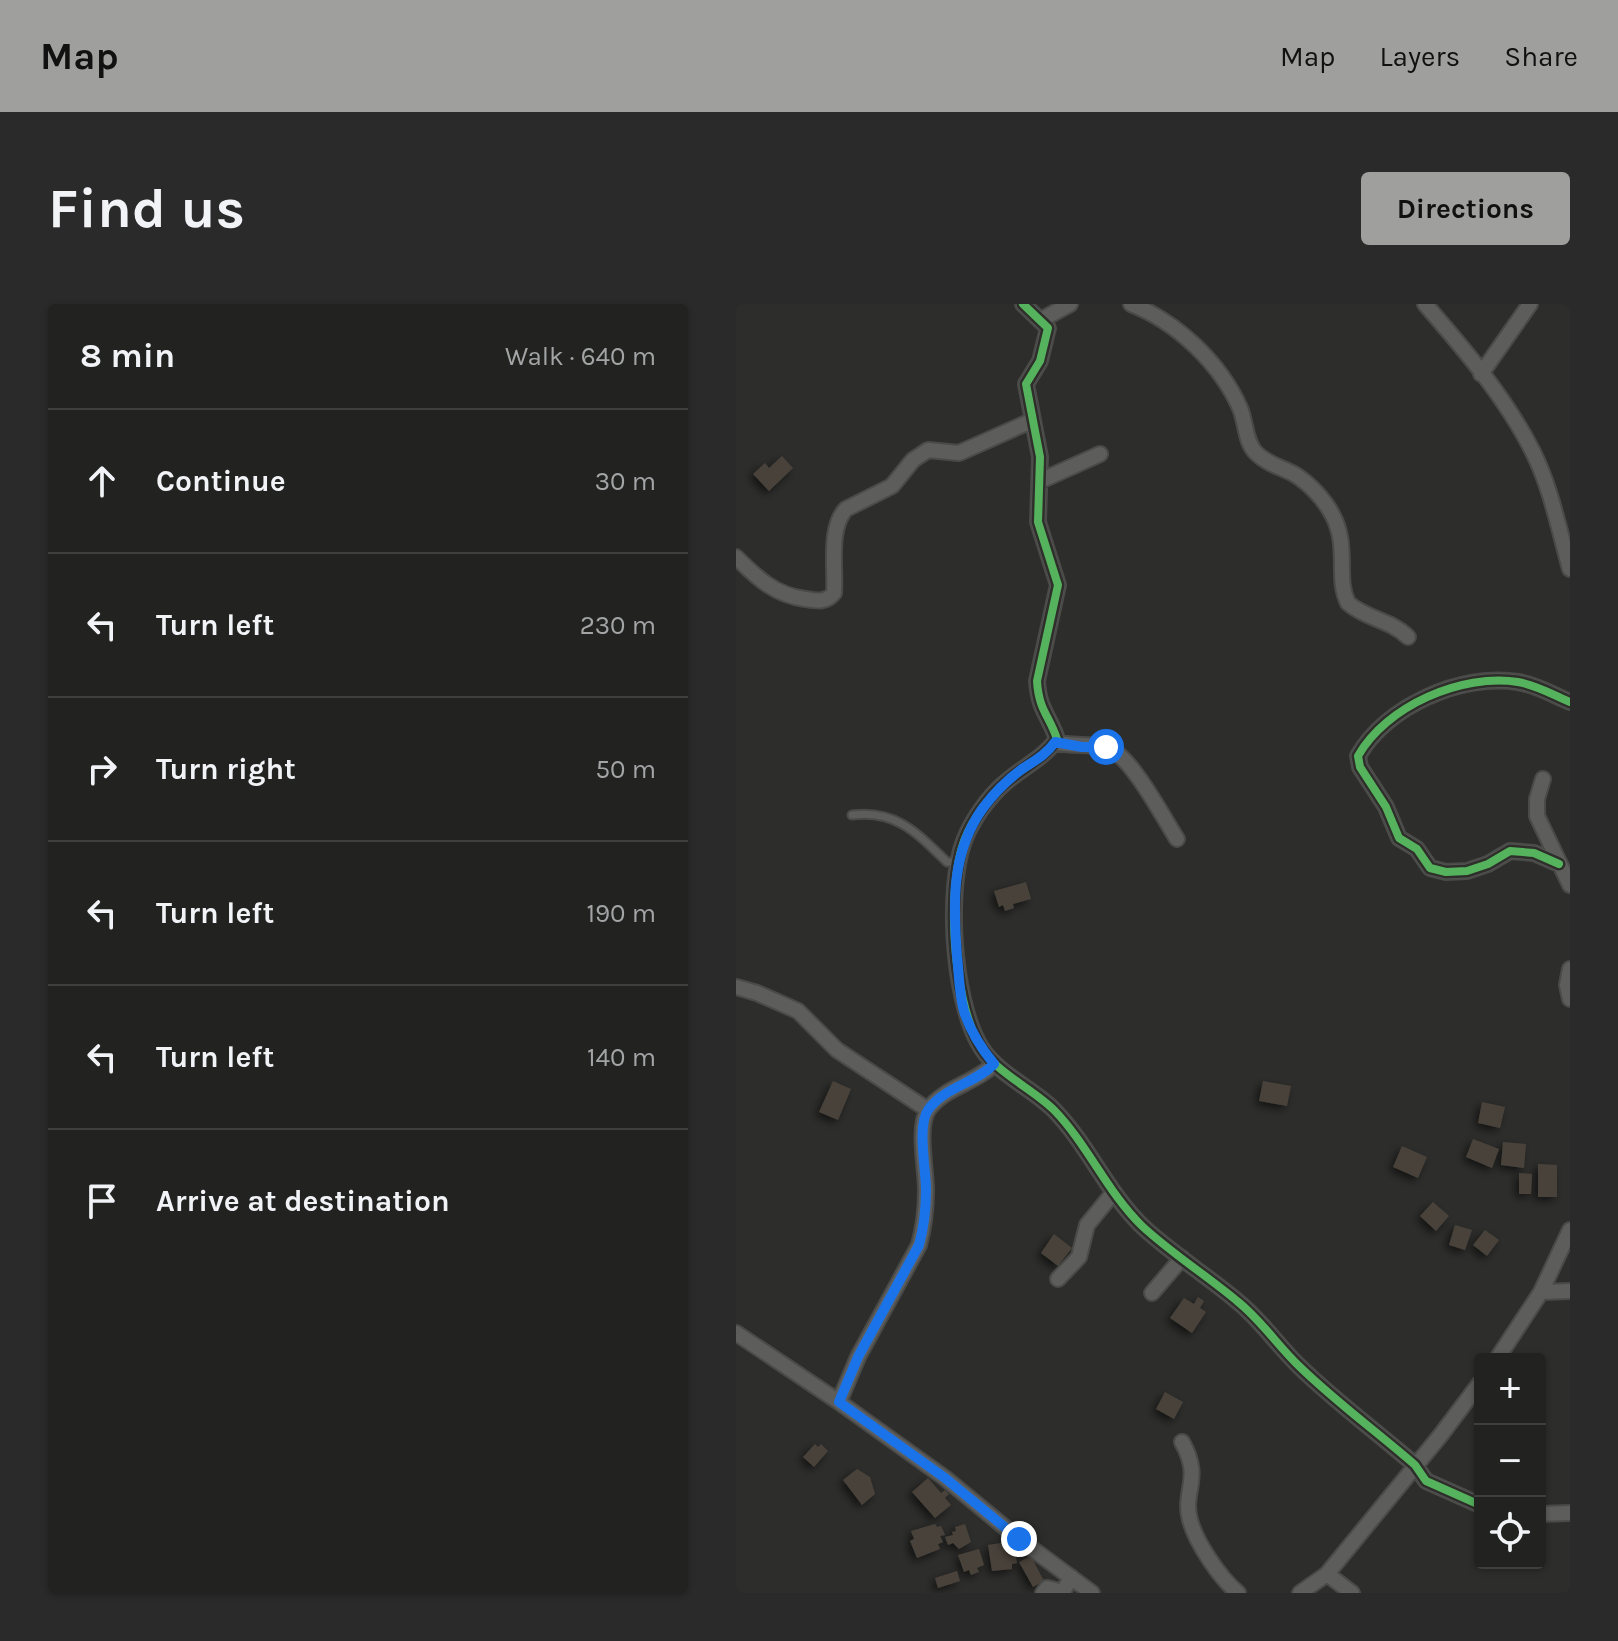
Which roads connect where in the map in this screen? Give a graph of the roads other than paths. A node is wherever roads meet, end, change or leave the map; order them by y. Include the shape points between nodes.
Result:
1 (1023, 304) edge
2 (1070, 304) edge
3 (1131, 304) edge
4 (1425, 304) edge
5 (1530, 304) edge
6 (1041, 320) junction
7 (1481, 374) junction
8 (1031, 421) junction
9 (1100, 454) dead end
10 (1040, 481) junction
11 (736, 557) edge
12 (1570, 569) edge
13 (1408, 637) dead end
14 (1570, 702) edge
15 (1055, 742) junction
16 (1543, 779) dead end
17 (852, 815) dead end
18 (1177, 839) dead end
19 (958, 862) junction
20 (1559, 864) junction
21 (1569, 882) edge
22 (1570, 969) edge
23 (736, 987) edge
24 (1570, 999) edge
25 (994, 1064) junction
26 (928, 1110) junction
27 (1114, 1192) junction
28 (1570, 1230) edge
29 (1182, 1258) junction
30 (1058, 1279) dead end
31 (1570, 1291) edge
32 (1541, 1292) junction
33 (1152, 1293) dead end
34 (736, 1333) edge
35 (1501, 1353) edge
36 (1474, 1391) edge
37 (839, 1402) junction
38 (1182, 1442) dead end
39 (1415, 1465) junction
40 (1474, 1502) edge
41 (1570, 1513) edge
42 (1546, 1514) edge
43 (1327, 1574) junction
44 (1071, 1577) junction
45 (1043, 1593) edge
46 (1092, 1593) edge
47 (1238, 1593) edge
48 (1300, 1593) edge
49 (1352, 1593) edge

1 - 6 street
2 - 6 street
3 - 13 street via 1171,324 1194,345 1233,394 1255,452 1305,482 1332,514 1343,542 1342,584 1348,603 1398,626
4 - 7 street
5 - 7 street
6 - 8 street via 1048,334 1026,384
7 - 12 street via 1533,452
8 - 10 street
8 - 11 street via 959,453 928,450 892,486 846,509 837,528 834,593 829,599 779,593
9 - 10 street
10 - 15 street via 1038,522 1058,585 1037,681
14 - 20 street via 1519,682 1459,684 1386,723 1358,756 1399,838 1417,849 1430,868 1467,871 1510,851 1534,853
15 - 18 street via 1106,747 1123,757
15 - 19 street via 1003,784 982,809
16 - 20 street via 1537,816
17 - 19 lane via 893,819 947,862
19 - 25 street via 954,911 964,1010
20 - 21 street
22 - 24 street
23 - 26 street via 798,1011 837,1050
25 - 26 street
25 - 27 street via 1055,1111
26 - 37 street via 919,1245
27 - 29 street via 1141,1225
27 - 30 street via 1087,1225 1079,1257
28 - 32 street
29 - 33 street
29 - 39 street via 1239,1302 1316,1382
31 - 32 street
32 - 35 street
34 - 37 street
36 - 39 street
37 - 44 street
38 - 47 street via 1193,1469 1189,1520 1224,1580
39 - 40 street via 1426,1481
39 - 43 street
41 - 42 street
43 - 48 street
43 - 49 street
44 - 45 street via 1063,1592 1047,1588
44 - 46 street

